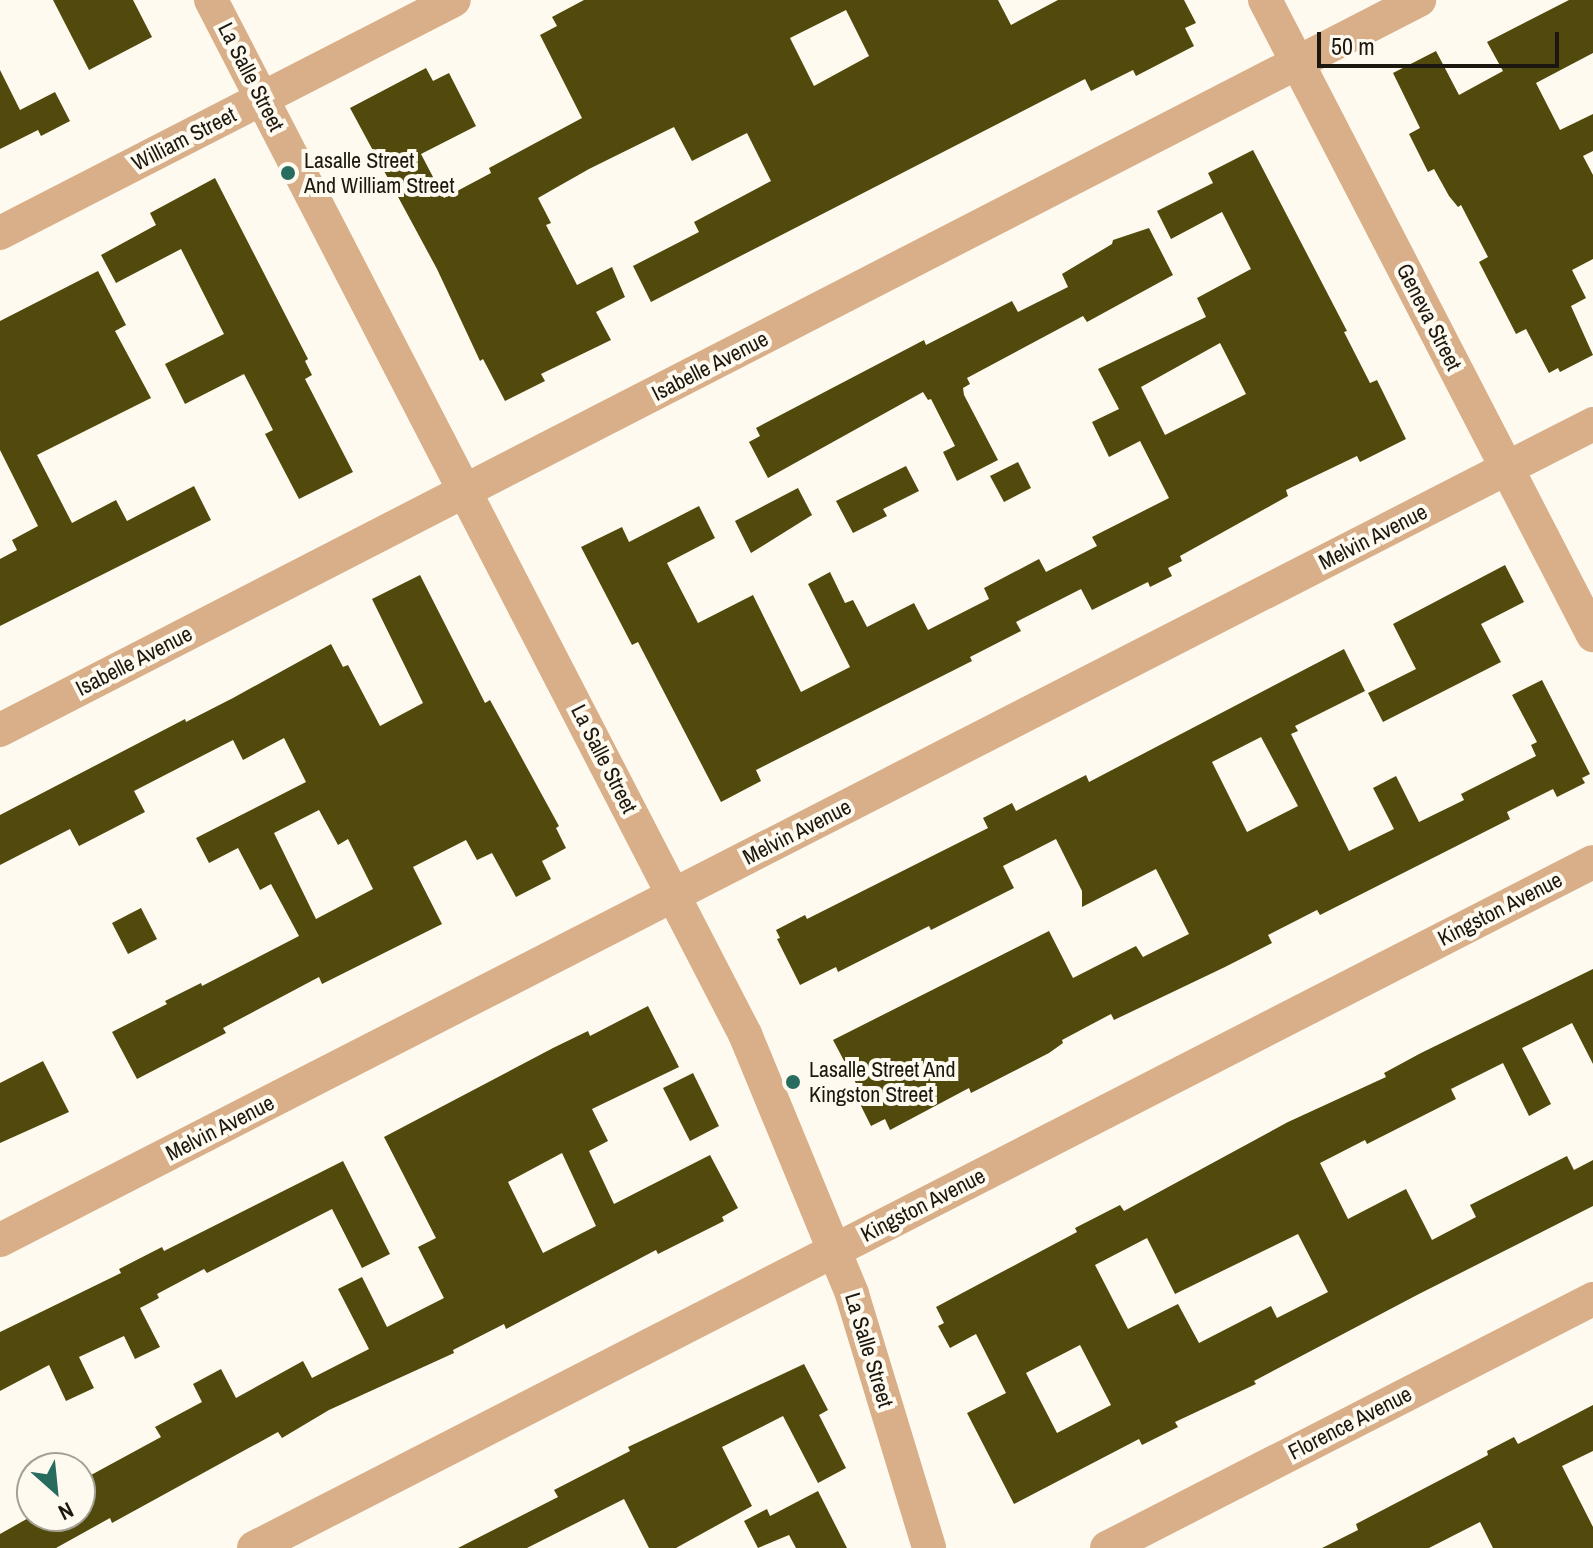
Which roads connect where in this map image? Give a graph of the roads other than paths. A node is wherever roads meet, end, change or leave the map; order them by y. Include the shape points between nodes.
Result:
1 (211, 0) edge
2 (454, 0) edge
3 (1265, 0) edge
4 (1419, 0) edge
5 (1298, 63) junction
6 (262, 99) junction
7 (0, 233) edge
8 (1593, 424) edge
9 (1508, 468) junction
10 (466, 492) junction
11 (1593, 635) edge
12 (0, 730) edge
13 (1593, 862) edge
14 (675, 895) junction
15 (0, 1240) edge
16 (836, 1249) junction
17 (1593, 1299) edge
18 (254, 1548) edge
19 (929, 1548) edge
20 (1107, 1548) edge

1 - 6 street, La Salle Street
2 - 6 street, William Street
3 - 5 street, Geneva Street
4 - 5 street, Isabelle Avenue
5 - 9 street, Geneva Street
5 - 10 street, Isabelle Avenue
6 - 7 street, William Street
6 - 10 street, La Salle Street
8 - 9 street, Melvin Avenue
9 - 11 street, Geneva Street
9 - 14 street, Melvin Avenue
10 - 12 street, Isabelle Avenue
10 - 14 street, La Salle Street
13 - 16 street, Kingston Avenue
14 - 15 street, Melvin Avenue
14 - 16 street, La Salle Street via 745,1034
16 - 18 street, Kingston Avenue
16 - 19 street, La Salle Street
17 - 20 street, Florence Avenue

